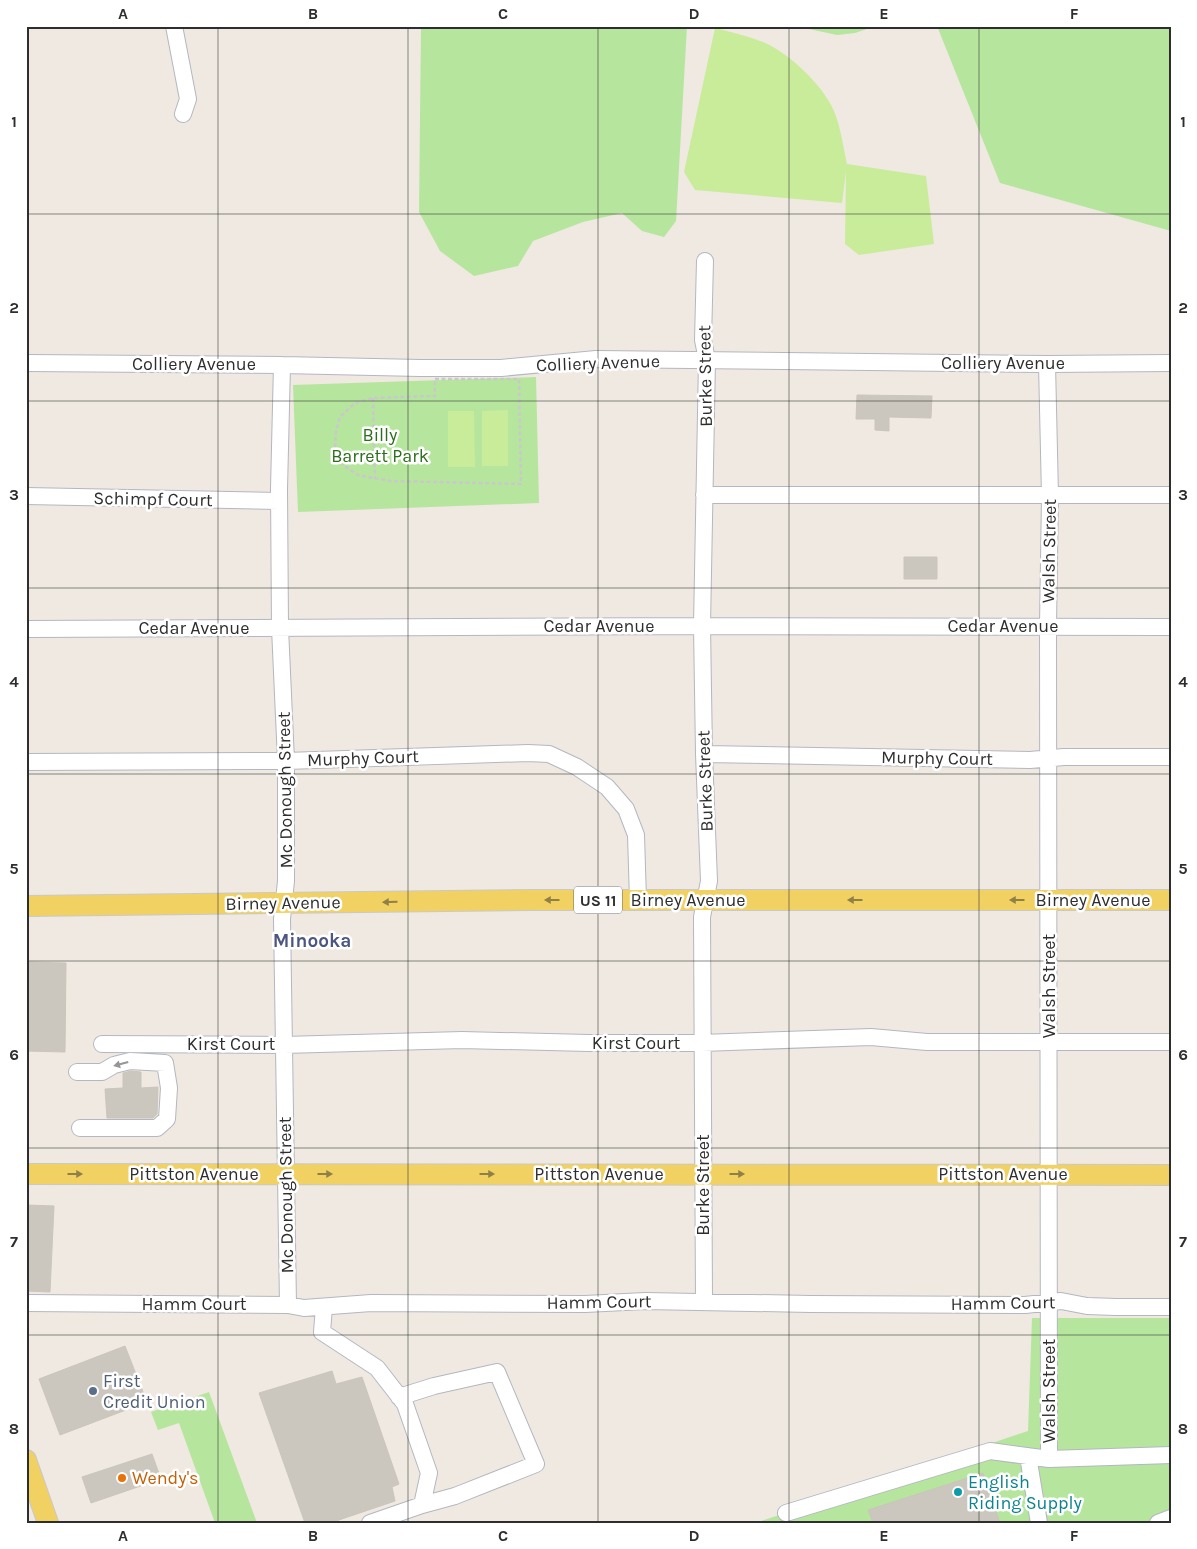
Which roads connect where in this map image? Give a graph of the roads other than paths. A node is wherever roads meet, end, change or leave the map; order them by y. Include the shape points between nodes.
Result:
1 (174, 26) edge
2 (183, 114) dead end
3 (705, 261) dead end
4 (707, 360) junction
5 (26, 363) edge
6 (1171, 363) edge
7 (1047, 364) junction
8 (282, 365) junction
9 (704, 495) junction
10 (1171, 495) edge
11 (26, 496) edge
12 (1050, 496) junction
13 (279, 501) junction
14 (702, 626) junction
15 (1048, 626) junction
16 (1171, 627) edge
17 (280, 628) junction
18 (26, 629) edge
19 (704, 754) junction
20 (1171, 757) edge
21 (1049, 759) junction
22 (286, 761) junction
23 (26, 762) edge
24 (638, 900) junction
25 (705, 900) junction
26 (1049, 900) junction
27 (1171, 900) edge
28 (284, 903) junction
29 (26, 906) edge
30 (1049, 1042) junction
31 (1171, 1042) edge
32 (702, 1043) junction
33 (102, 1044) dead end
34 (284, 1045) junction
35 (77, 1072) dead end
36 (80, 1128) dead end
37 (26, 1174) edge
38 (286, 1174) junction
39 (703, 1174) junction
40 (1049, 1174) junction
41 (1171, 1175) edge
42 (704, 1302) junction
43 (26, 1303) edge
44 (1049, 1304) junction
45 (288, 1305) junction
46 (324, 1306) junction
47 (1171, 1307) edge
48 (399, 1397) junction
49 (1171, 1455) edge
50 (1028, 1456) junction
51 (1049, 1459) junction
52 (26, 1460) edge
53 (422, 1505) junction
54 (786, 1513) dead end
55 (1171, 1518) edge
56 (48, 1523) edge
57 (370, 1523) edge
58 (1039, 1523) edge
59 (1158, 1523) edge

1 - 2 street via 188,99
3 - 4 street, Burke Street via 703,340
4 - 7 street, Colliery Avenue
4 - 8 street, Colliery Avenue via 596,359 501,368
4 - 9 street, Burke Street
5 - 8 street, Colliery Avenue
6 - 7 street, Colliery Avenue
7 - 12 street, Walsh Street
8 - 13 street, Mc Donough Street
9 - 12 street
9 - 14 street, Burke Street
10 - 12 street
11 - 13 street, Schimpf Court
12 - 15 street, Walsh Street
13 - 17 street, Mc Donough Street
14 - 15 street, Cedar Avenue
14 - 17 street, Cedar Avenue
14 - 19 street, Burke Street
15 - 16 street, Cedar Avenue
15 - 21 street, Walsh Street
17 - 18 street, Cedar Avenue
17 - 22 street, Mc Donough Street
19 - 21 street, Murphy Court
19 - 25 street, Burke Street via 709,881
20 - 21 street, Murphy Court
21 - 26 street, Walsh Street
22 - 23 street, Murphy Court
22 - 24 street, Murphy Court via 549,754 577,767 607,787 626,809 636,835
22 - 28 street, Mc Donough Street
24 - 25 main road, Birney Avenue / US 11
24 -> 28 main road, Birney Avenue / US 11
26 -> 25 main road, Birney Avenue / US 11
25 - 32 street, Burke Street via 702,917
26 - 27 main road, Birney Avenue / US 11
26 - 30 street, Walsh Street
28 - 29 main road, Birney Avenue / US 11
28 - 34 street, Mc Donough Street
30 - 31 street, Kirst Court
30 - 32 street, Kirst Court via 927,1042 871,1037
30 - 40 street, Walsh Street
32 - 34 street, Kirst Court via 462,1040
32 - 39 street, Burke Street
33 - 34 street, Kirst Court
34 - 38 street, Mc Donough Street
36 -> 35 street via 157,1128 167,1119 169,1088 165,1063 130,1061 102,1072
37 -> 38 main road, Pittston Avenue
38 -> 39 main road, Pittston Avenue
38 - 45 street, Mc Donough Street
39 -> 40 main road, Pittston Avenue
39 - 42 street, Burke Street
40 - 41 main road, Pittston Avenue
40 - 44 street, Walsh Street
42 - 44 street, Hamm Court
42 - 46 street, Hamm Court via 371,1303
43 - 45 street, Hamm Court
44 - 47 street, Hamm Court via 1061,1301 1087,1306
44 - 51 street, Walsh Street
45 - 46 street, Hamm Court via 304,1308
46 - 48 street via 322,1332 377,1368
48 - 53 street via 405,1404 429,1473
48 - 53 street via 497,1372 536,1464 455,1496
49 - 51 street
50 - 51 street
50 - 54 street via 990,1451
50 - 58 street
52 - 56 main road
53 - 57 street
55 - 59 street

